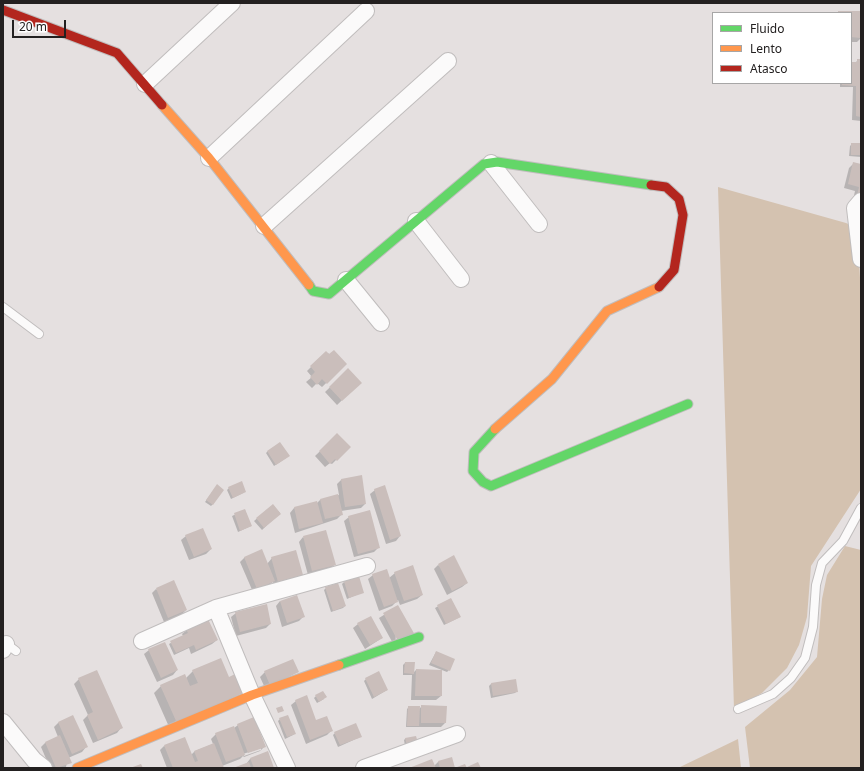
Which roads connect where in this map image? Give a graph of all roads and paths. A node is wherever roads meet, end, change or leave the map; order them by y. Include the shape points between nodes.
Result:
1 (232, 3) edge
2 (3, 10) edge
3 (366, 11) dead end
4 (448, 61) dead end
5 (144, 84) junction
6 (208, 158) junction
7 (491, 163) junction
8 (861, 202) edge
9 (416, 221) junction
10 (538, 224) dead end
11 (264, 226) junction
12 (861, 258) edge
13 (461, 279) dead end
14 (346, 280) junction
15 (3, 307) edge
16 (381, 323) dead end
17 (39, 334) dead end
18 (688, 404) dead end
19 (861, 508) edge
20 (367, 566) dead end
21 (216, 608) junction
22 (419, 637) dead end
23 (142, 641) dead end
24 (252, 695) junction
25 (738, 709) dead end
26 (3, 722) edge
27 (456, 734) dead end
28 (44, 768) edge
29 (77, 768) edge
30 (287, 768) edge
31 (364, 768) edge

1 - 5 street
2 - 5 street via 117,53
3 - 6 street
4 - 11 street
5 - 6 street
6 - 11 street
7 - 9 street via 484,164
7 - 10 street
7 - 18 street via 666,187 679,200 683,215 674,270 657,289 607,311 552,379 496,428 474,452 473,471 482,482 491,486
8 - 12 street via 855,208
9 - 13 street
9 - 14 street
11 - 14 street via 313,291 329,294
14 - 16 street
15 - 17 lane
19 - 25 lane via 843,541 822,563 816,585 813,627 805,658 790,678 773,694
20 - 21 street
21 - 23 street
21 - 24 street
22 - 24 street
24 - 29 street
24 - 30 street
26 - 28 street via 34,760
27 - 31 street

